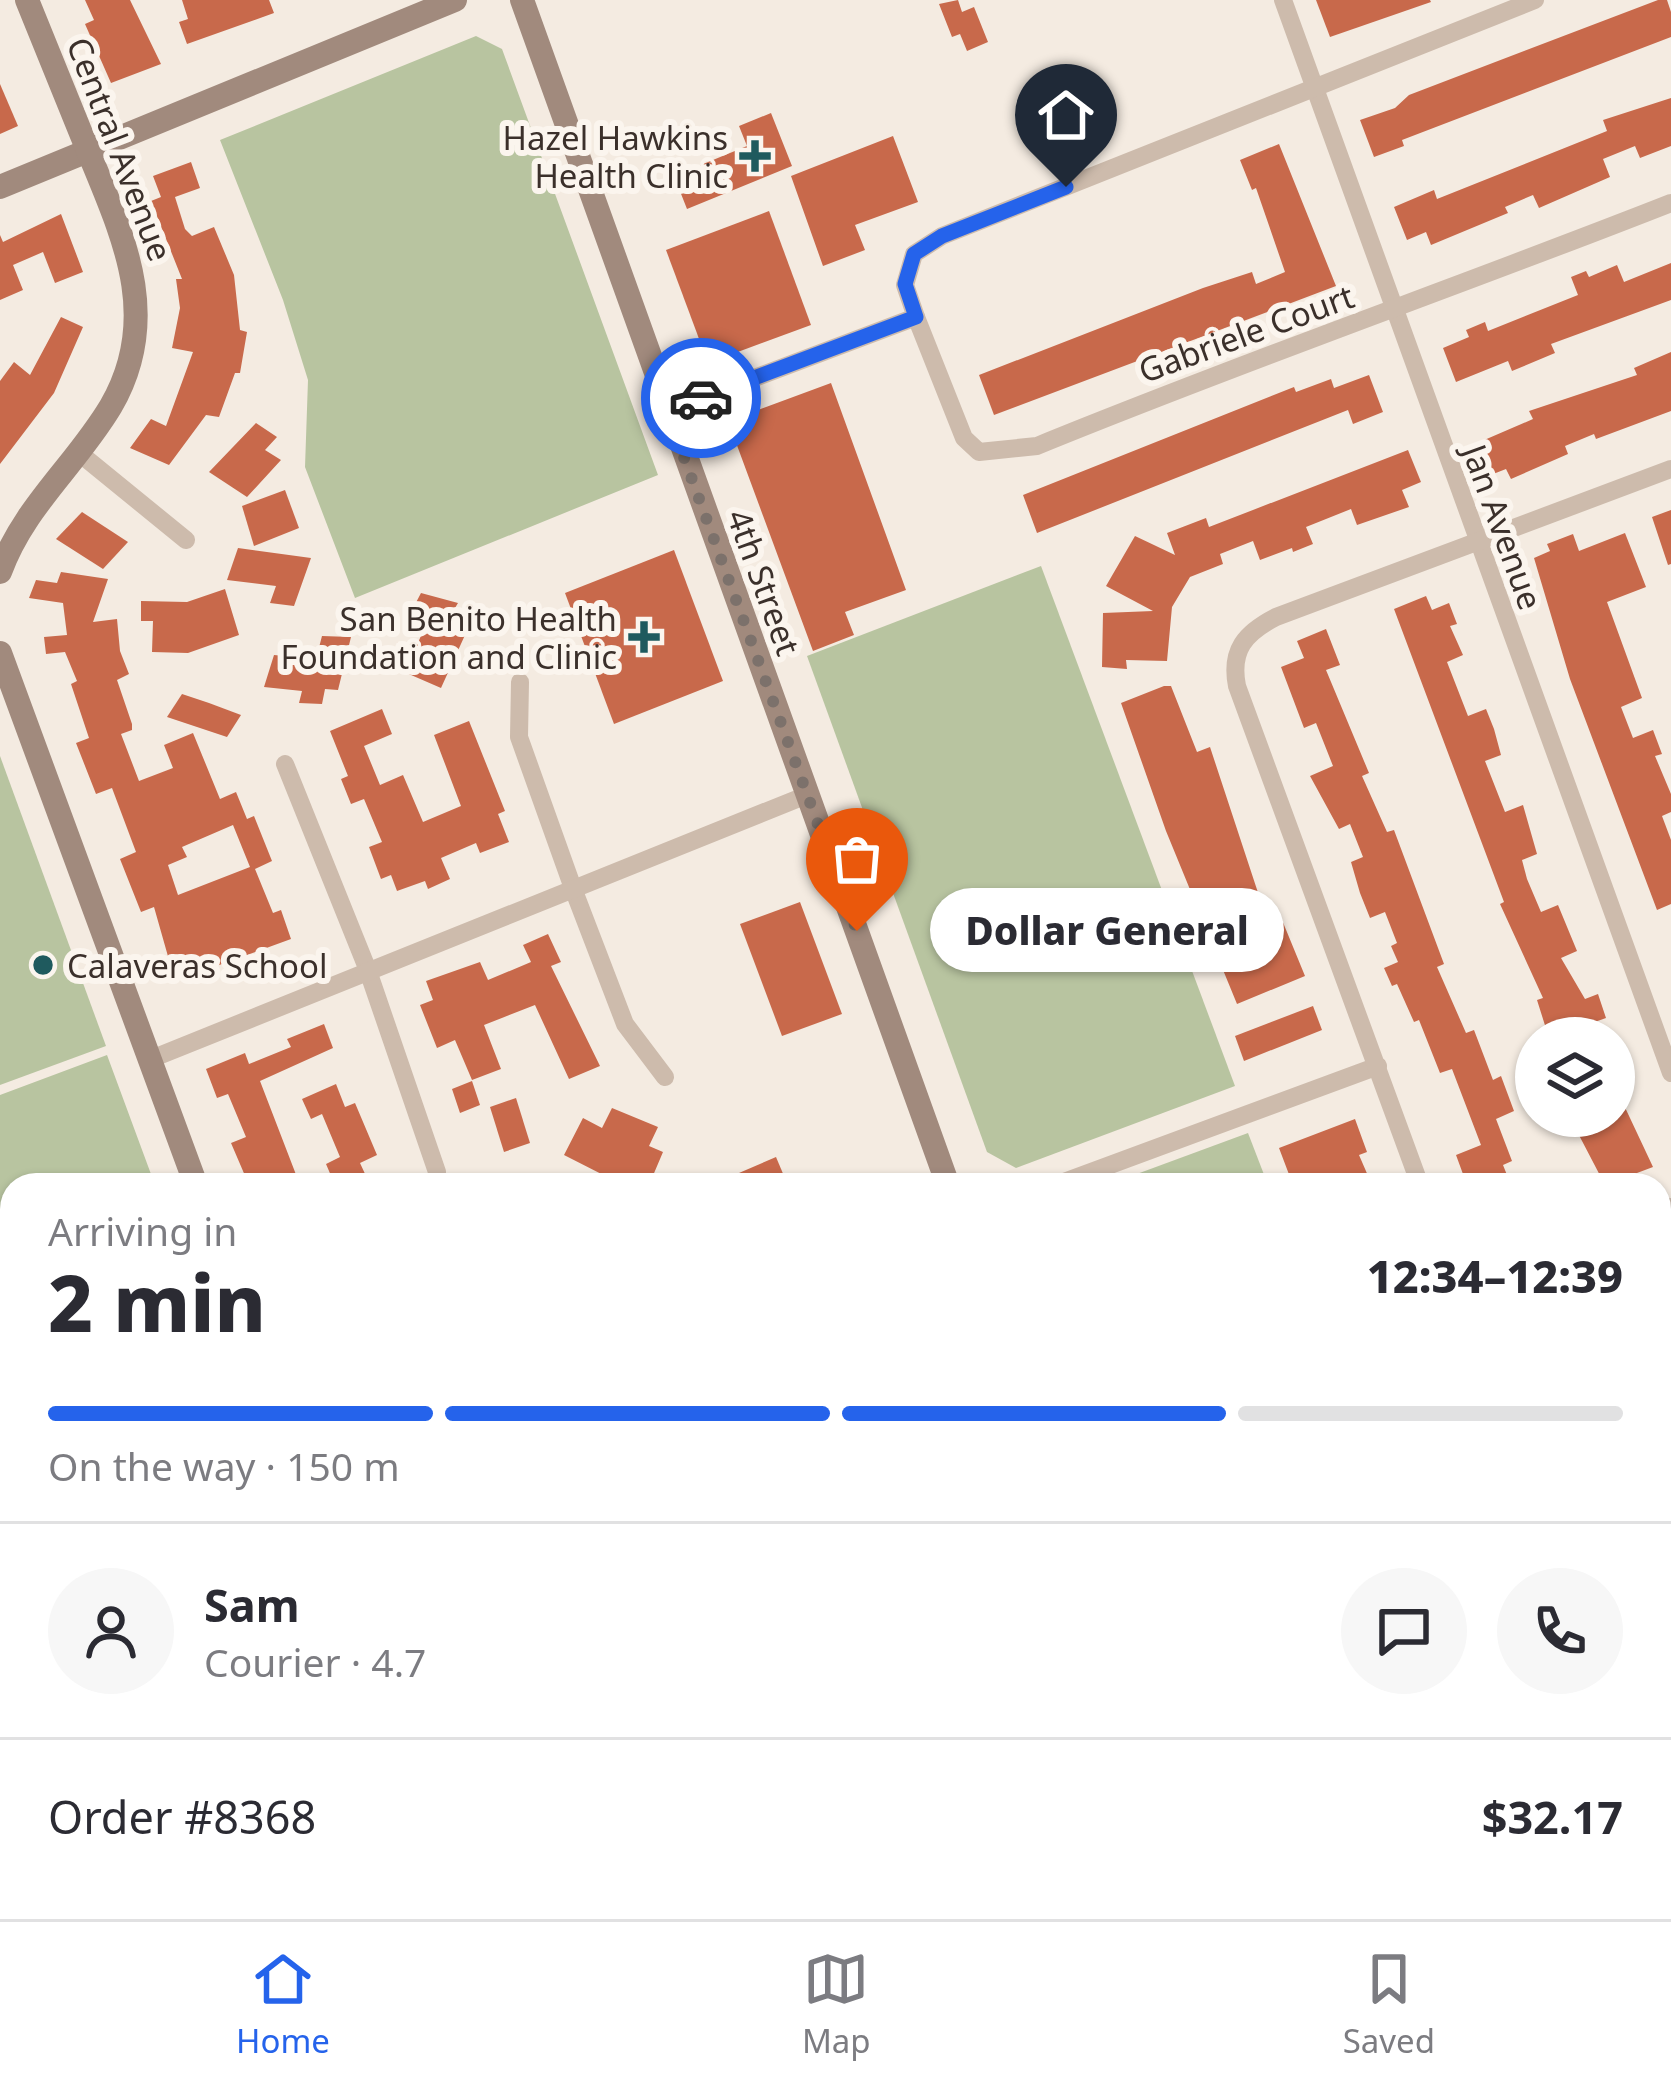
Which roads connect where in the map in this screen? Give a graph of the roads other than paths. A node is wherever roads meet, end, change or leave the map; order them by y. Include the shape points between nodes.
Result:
1 (27, 0) edge
2 (454, 0) edge
3 (522, 0) edge
4 (1283, 0) edge
5 (1535, 0) edge
6 (1312, 89) junction
7 (88, 151) junction
8 (0, 187) edge
9 (1671, 203) edge
10 (1393, 313) junction
11 (916, 317) junction
12 (667, 411) junction
13 (78, 452) junction
14 (1671, 469) edge
15 (186, 540) dead end
16 (1475, 540) junction
17 (0, 572) edge
18 (0, 653) edge
19 (520, 682) dead end
20 (285, 764) dead end
21 (807, 795) junction
22 (574, 891) junction
23 (367, 968) junction
24 (151, 1059) junction
25 (1378, 1066) junction
26 (1671, 1073) edge
27 (665, 1077) dead end
28 (437, 1172) dead end
29 (192, 1173) edge
30 (944, 1173) edge
31 (1088, 1173) edge
32 (1416, 1173) edge

1 - 7 street, Central Avenue
2 - 7 street
3 - 12 street, 4th Street
4 - 6 street, Jan Avenue
5 - 6 street, Gabriele Court
6 - 10 street, Jan Avenue
6 - 11 street, Gabriele Court via 942,236 914,254 905,284
7 - 8 street
7 - 13 street, Central Avenue via 129,254 138,320 121,386
9 - 10 street, Gabriele Court
10 - 11 street, Gabriele Court via 1006,453 979,452 964,438
10 - 16 street, Jan Avenue
11 - 12 street
12 - 21 street, 4th Street
13 - 15 street
13 - 17 street, Central Avenue via 26,515
14 - 16 street
16 - 25 street via 1276,616 1242,641 1233,668
16 - 26 street, Jan Avenue
18 - 24 street
19 - 22 street via 519,737
20 - 23 street
21 - 22 street
21 - 30 street, 4th Street
22 - 23 street
22 - 27 street via 625,1024
23 - 24 street
23 - 28 street
24 - 29 street
25 - 31 street
25 - 32 street

